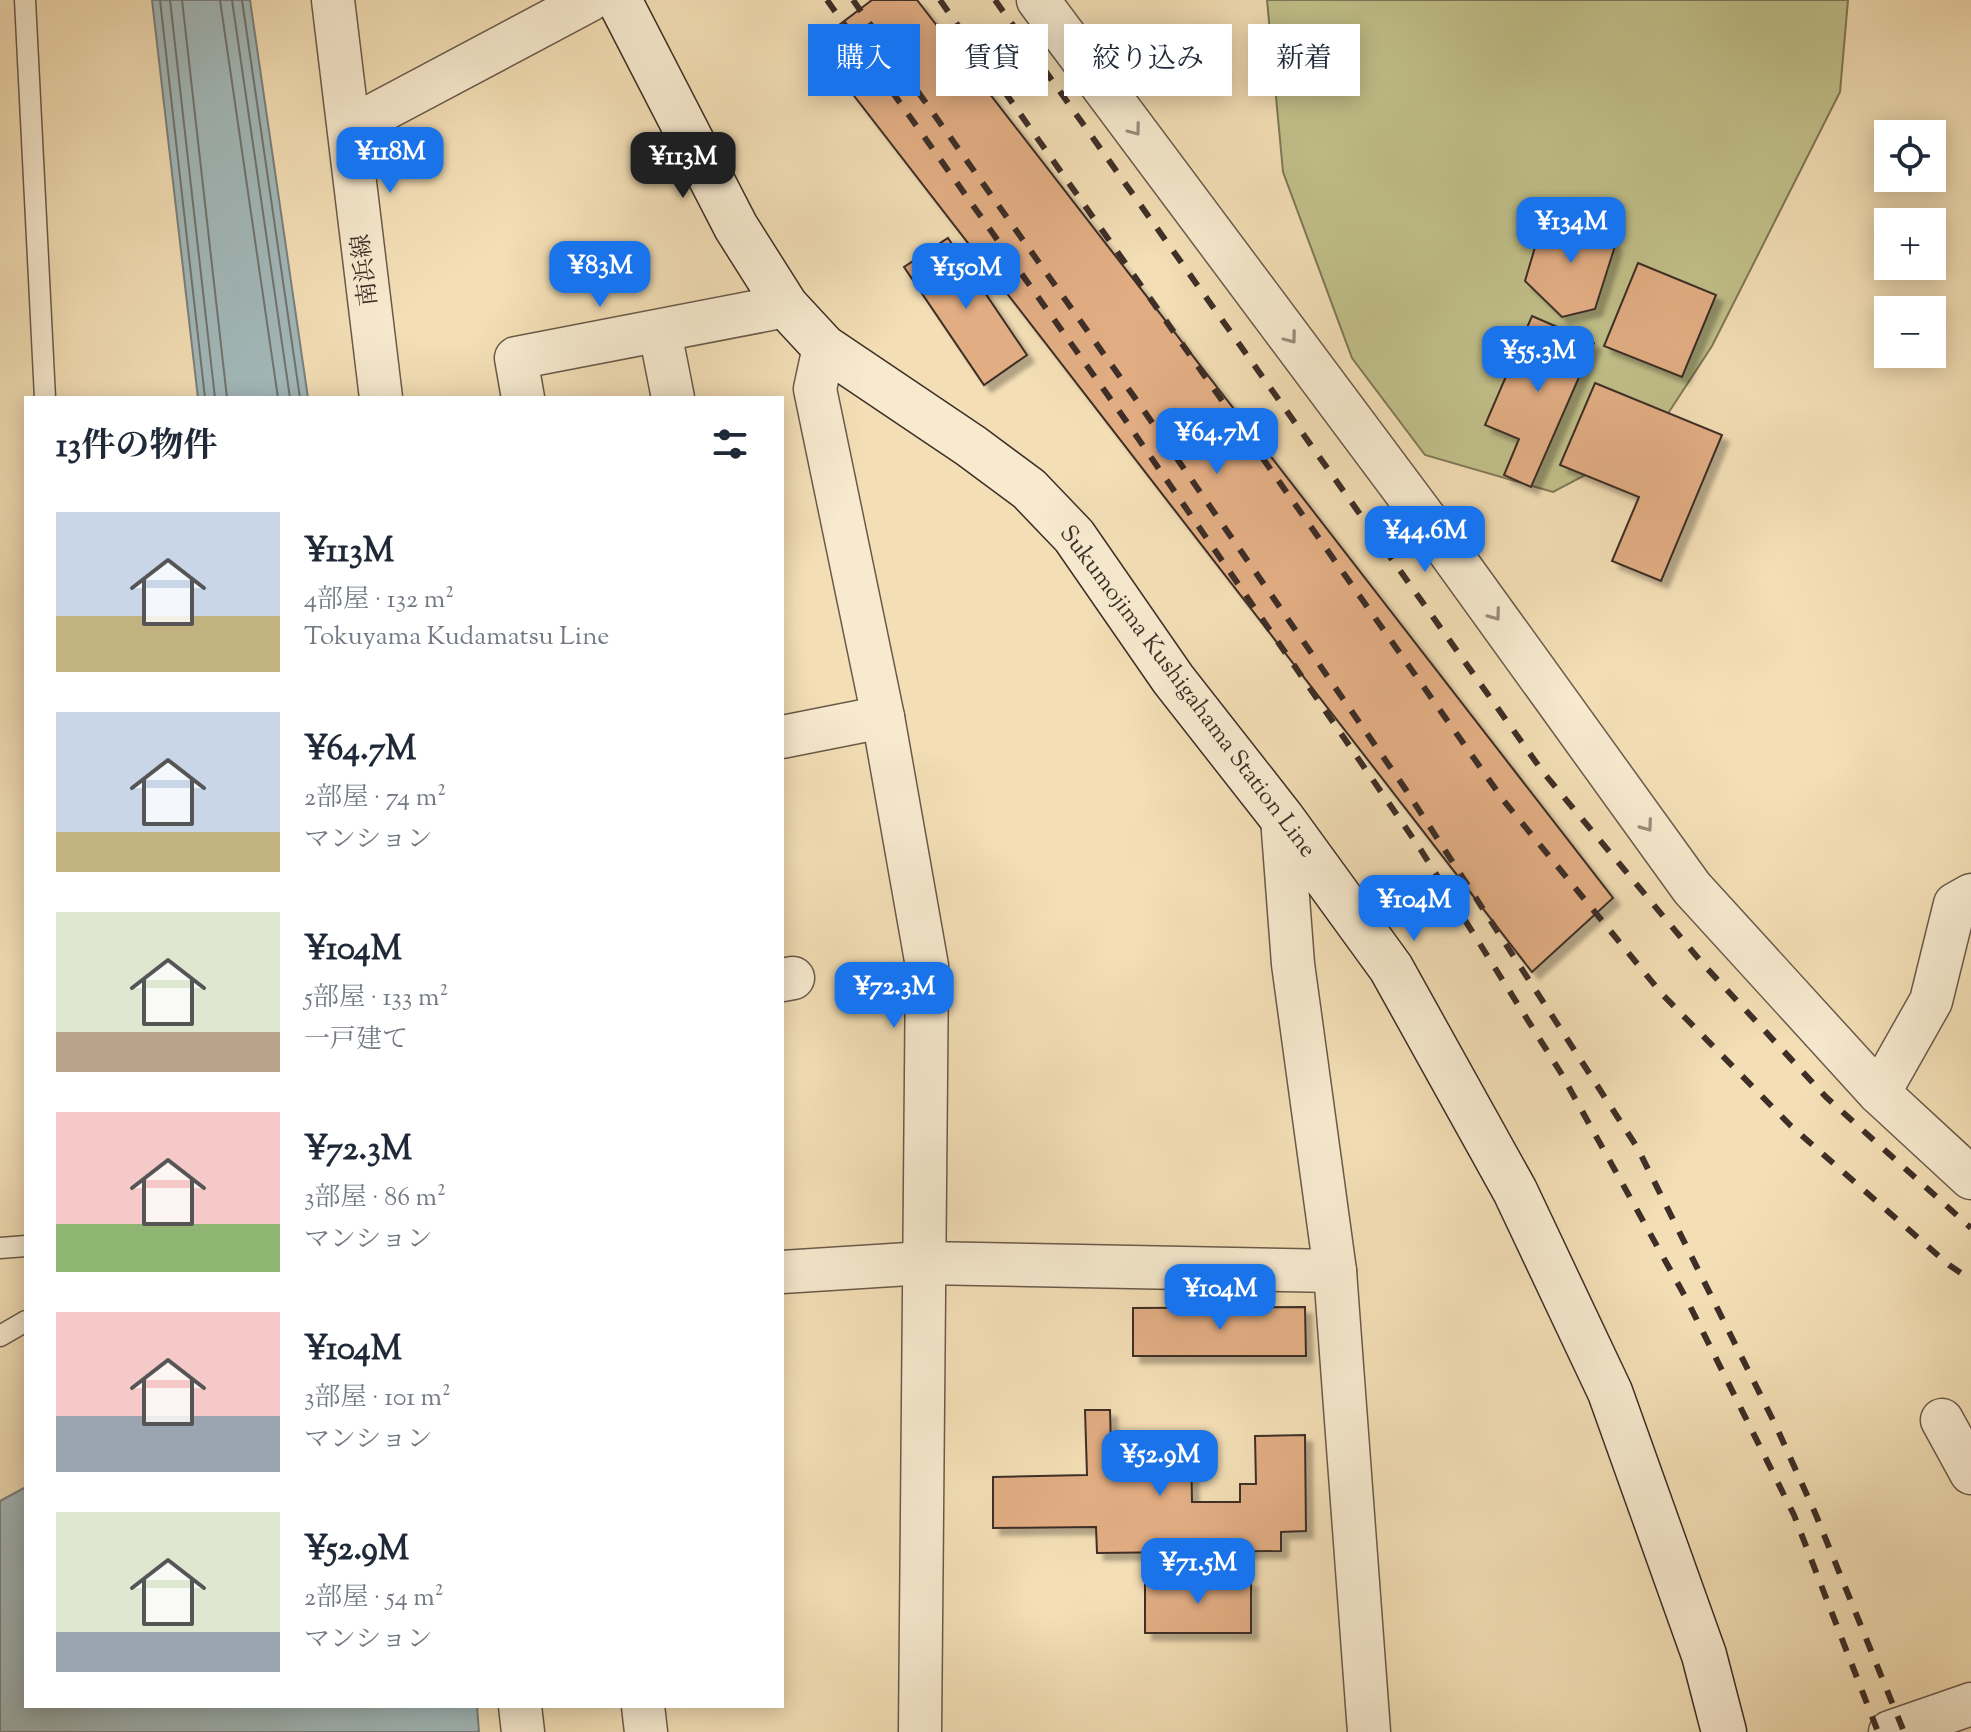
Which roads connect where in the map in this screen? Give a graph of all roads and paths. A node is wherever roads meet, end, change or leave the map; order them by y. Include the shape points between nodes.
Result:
1 (25, 0) edge
2 (333, 0) edge
3 (590, 0) edge
4 (619, 0) edge
5 (1038, 0) edge
6 (349, 128) junction
7 (786, 306) junction
8 (660, 332) junction
9 (824, 347) junction
10 (45, 396) edge
11 (381, 396) edge
12 (523, 396) edge
13 (673, 396) edge
14 (883, 717) junction
15 (784, 737) edge
16 (1282, 818) junction
17 (1971, 895) edge
18 (1879, 1093) junction
19 (1971, 1178) edge
20 (24, 1246) edge
21 (0, 1248) edge
22 (924, 1263) junction
23 (1335, 1271) junction
24 (784, 1272) edge
25 (24, 1322) edge
26 (0, 1336) edge
27 (1942, 1420) dead end
28 (1971, 1473) edge
29 (1971, 1704) edge
30 (520, 1708) edge
31 (643, 1708) edge
32 (523, 1732) edge
33 (646, 1732) edge
34 (920, 1732) edge
35 (1369, 1732) edge
36 (1724, 1732) edge
37 (1890, 1732) edge

1 - 10 lane
2 - 6 street, 南浜線
3 - 6 street
4 - 7 main road, Sukumojima Kushigahama Station Line via 736,227
5 -> 18 street via 1421,512 1692,888
6 - 11 street, 南浜線
7 - 8 street
7 - 9 main road, Sukumojima Kushigahama Station Line
8 - 12 street via 516,358
8 - 13 street
9 - 14 street via 815,389
9 - 16 main road, Sukumojima Kushigahama Station Line via 1038,498 1074,536 1173,679
14 - 15 street
14 - 22 street via 927,966
16 - 23 street via 1293,964
16 - 36 main road, Sukumojima Kushigahama Station Line via 1391,968 1515,1191 1610,1392 1704,1655
17 - 18 street via 1955,904 1931,1001
18 - 19 street
20 - 21 lane
22 - 23 street
22 - 24 street
22 - 34 street
23 - 35 street
25 - 26 lane
27 - 28 street
29 - 37 street
30 - 32 street
31 - 33 street

